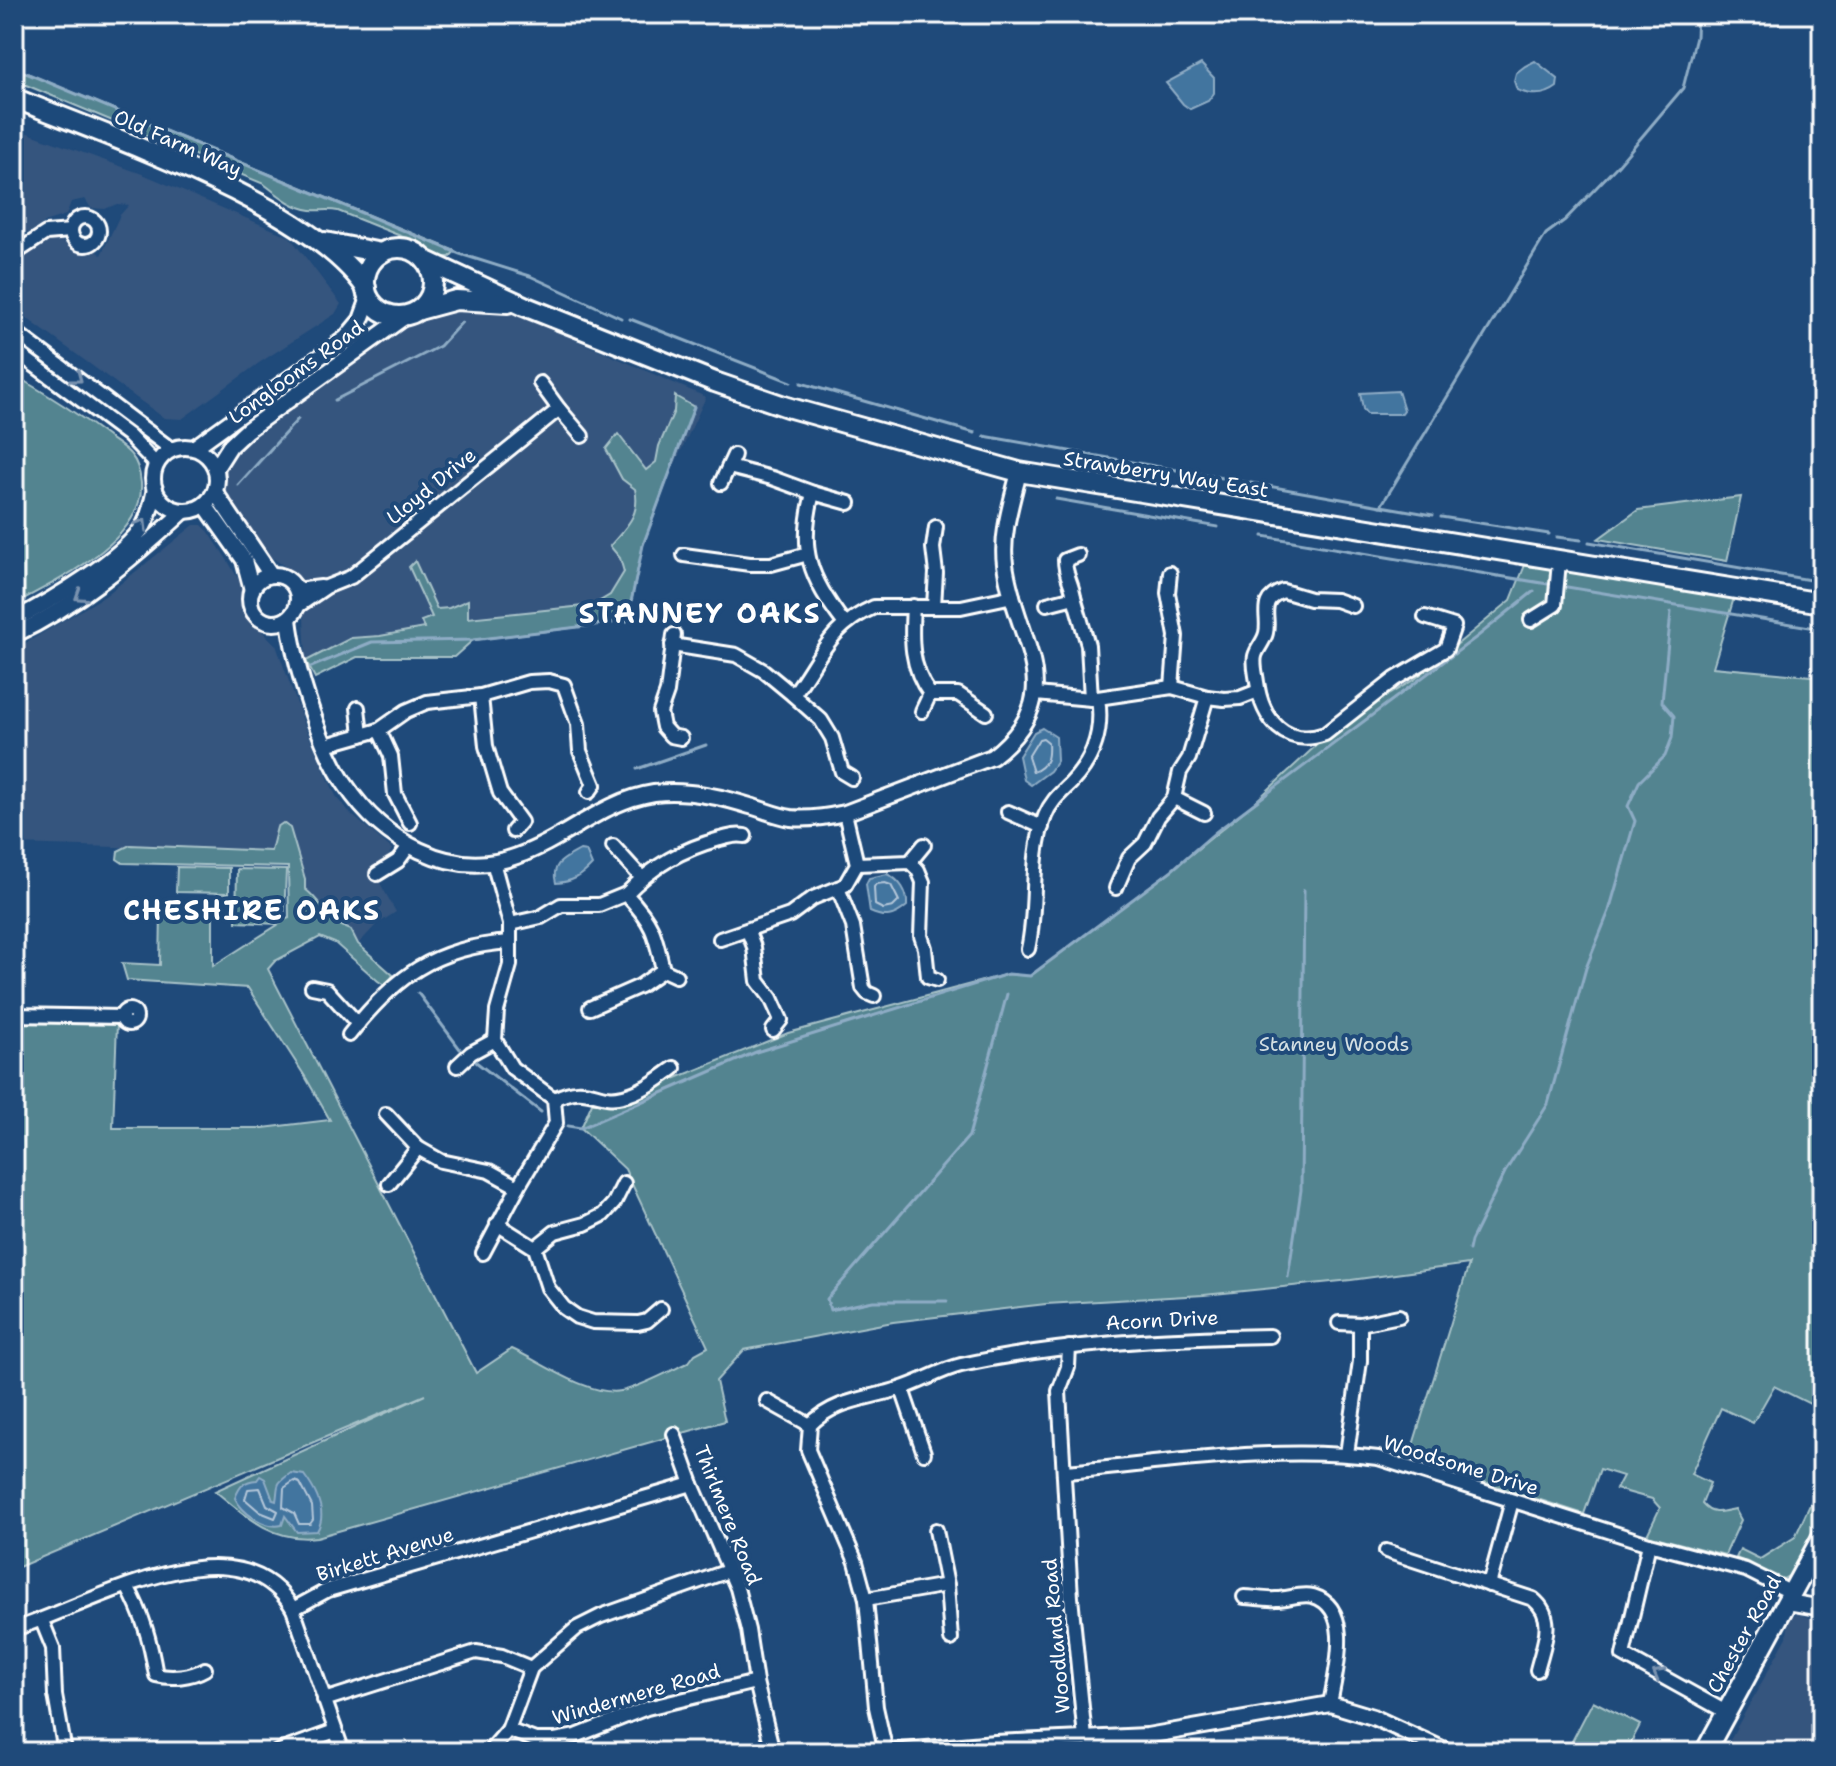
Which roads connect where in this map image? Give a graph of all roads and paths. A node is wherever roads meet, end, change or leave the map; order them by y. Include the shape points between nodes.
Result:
1 (14, 98) edge
2 (71, 231) dead end
3 (318, 240) junction
4 (381, 253) junction
5 (14, 254) edge
6 (427, 261) junction
7 (367, 293) junction
8 (524, 306) junction
9 (412, 313) junction
10 (14, 331) edge
11 (14, 350) edge
12 (540, 383) dead end
13 (559, 409) junction
14 (582, 436) dead end
15 (195, 447) junction
16 (171, 449) junction
17 (734, 455) dead end
18 (156, 464) junction
19 (729, 467) junction
20 (216, 468) junction
21 (1019, 472) junction
22 (721, 483) dead end
23 (155, 489) junction
24 (215, 492) junction
25 (813, 493) junction
26 (849, 503) dead end
27 (205, 505) junction
28 (184, 511) junction
29 (937, 527) dead end
30 (696, 540) dead end
31 (808, 554) junction
32 (1078, 555) dead end
33 (1559, 562) junction
34 (1170, 573) dead end
35 (271, 575) junction
36 (326, 587) junction
37 (252, 590) junction
38 (296, 590) junction
39 (1013, 596) junction
40 (1074, 597) junction
41 (1822, 603) edge
42 (1047, 604) dead end
43 (298, 606) junction
44 (913, 606) junction
45 (934, 606) junction
46 (1344, 608) dead end
47 (1425, 617) dead end
48 (14, 620) edge
49 (1531, 620) dead end
50 (282, 621) junction
51 (844, 623) junction
52 (14, 635) edge
53 (575, 675) dead end
54 (564, 685) junction
55 (1172, 687) junction
56 (1258, 691) junction
57 (930, 694) junction
58 (1036, 694) junction
59 (793, 695) junction
60 (481, 696) junction
61 (1207, 697) junction
62 (1094, 699) junction
63 (358, 708) dead end
64 (922, 711) dead end
65 (986, 713) dead end
66 (379, 730) junction
67 (361, 735) junction
68 (672, 741) dead end
69 (326, 745) junction
70 (843, 778) dead end
71 (596, 787) dead end
72 (1174, 798) junction
73 (1008, 812) dead end
74 (845, 813) junction
75 (1204, 813) dead end
76 (410, 823) dead end
77 (522, 825) dead end
78 (1042, 827) junction
79 (737, 830) dead end
80 (924, 845) dead end
81 (409, 846) junction
82 (613, 846) dead end
83 (493, 862) junction
84 (910, 862) junction
85 (857, 864) junction
86 (377, 874) dead end
87 (642, 878) junction
88 (1123, 882) dead end
89 (838, 888) junction
90 (626, 894) junction
91 (510, 924) junction
92 (748, 931) junction
93 (720, 939) dead end
94 (510, 942) junction
95 (1028, 949) dead end
96 (663, 970) junction
97 (676, 976) dead end
98 (929, 980) dead end
99 (319, 984) dead end
100 (866, 997) dead end
101 (590, 1008) dead end
102 (14, 1015) edge
103 (122, 1017) dead end
104 (781, 1024) dead end
105 (495, 1040) junction
106 (457, 1066) dead end
107 (674, 1068) dead end
108 (554, 1099) junction
109 (386, 1114) dead end
110 (418, 1148) junction
111 (389, 1184) dead end
112 (518, 1187) junction
113 (625, 1191) dead end
114 (497, 1224) junction
115 (535, 1248) junction
116 (483, 1253) dead end
117 (661, 1309) dead end
118 (1399, 1316) dead end
119 (1256, 1321) dead end
120 (1339, 1323) dead end
121 (1360, 1324) junction
122 (1069, 1347) junction
123 (902, 1389) junction
124 (767, 1401) dead end
125 (810, 1425) junction
126 (674, 1434) dead end
127 (924, 1453) dead end
128 (1347, 1454) junction
129 (1065, 1472) junction
130 (692, 1484) junction
131 (1512, 1501) junction
132 (936, 1530) dead end
133 (1822, 1537) edge
134 (1649, 1544) junction
135 (1386, 1551) dead end
136 (731, 1570) junction
137 (947, 1585) junction
138 (1489, 1585) junction
139 (127, 1586) junction
140 (1244, 1597) dead end
141 (1790, 1597) junction
142 (866, 1599) junction
143 (1822, 1608) edge
144 (293, 1609) junction
145 (42, 1621) junction
146 (14, 1629) edge
147 (951, 1639) dead end
148 (531, 1668) junction
149 (205, 1669) dead end
150 (1537, 1670) dead end
151 (156, 1675) junction
152 (756, 1682) junction
153 (158, 1691) dead end
154 (324, 1700) junction
155 (1330, 1704) junction
156 (1726, 1712) junction
157 (508, 1730) junction
158 (335, 1731) junction
159 (1147, 1736) junction
160 (1085, 1738) junction
161 (995, 1748) edge
162 (65, 1752) edge
163 (277, 1752) edge
164 (343, 1752) edge
165 (489, 1752) edge
166 (773, 1752) edge
167 (886, 1752) edge
168 (892, 1752) edge
169 (1151, 1752) edge
170 (1449, 1752) edge
171 (1705, 1752) edge

1 - 3 main road, Old Farm Way via 187,169
2 - 5 street via 46,233
3 - 4 main road, Old Farm Way
3 - 7 main road, Old Farm Way via 348,265
4 - 6 main road via 408,248
4 - 7 main road via 368,268
6 - 8 main road, Strawberry Way East
6 - 9 main road via 432,291
7 - 9 main road via 386,313
7 - 15 street, Longlooms Road via 361,320 346,338
8 - 9 main road, Strawberry Way East via 467,300
8 - 21 main road, Strawberry Way East via 787,407
9 - 20 street, Longlooms Road via 247,430
10 -> 16 street
11 - 18 street via 128,435
12 - 13 street
13 - 14 street
13 - 36 street, Lloyd Drive via 351,577
15 - 16 street
15 - 20 street
16 - 18 street
17 - 19 street
18 - 23 street
19 - 22 street
19 - 25 street
20 - 24 street
21 - 33 main road, Strawberry Way East
21 - 39 street via 1005,536
23 - 28 street via 169,507
48 -> 23 street via 132,541 150,511
24 - 27 street
24 - 35 street
25 - 26 street
25 - 31 street
27 - 28 street
27 - 37 street via 244,560
28 -> 52 street via 82,596
29 - 45 street
30 - 31 street via 689,555 750,564
31 - 51 street via 821,593
32 - 40 street via 1062,557
33 - 41 main road, Strawberry Way East
33 - 49 street via 1555,605
34 - 55 street via 1176,636
35 - 37 street
35 - 38 street via 286,579
36 - 38 street, Lloyd Drive
36 - 43 street, Lloyd Drive
37 - 50 street via 256,615
38 - 43 street
39 - 45 street via 961,607
39 - 58 street via 1033,661
40 - 42 street
40 - 62 street via 1088,645
43 - 50 street
44 - 45 street
44 - 51 street via 874,607
44 - 57 street via 914,663
46 - 56 street via 1283,591 1272,597 1265,614 1266,633 1254,659
47 - 56 street via 1454,626 1446,649 1395,679 1325,734 1311,739 1286,734 1268,716
50 - 69 street
51 - 59 street
53 - 54 street
54 - 60 street via 529,682
54 - 71 street via 578,724 580,751
55 - 61 street
55 - 62 street
56 - 61 street via 1240,698
57 - 64 street
57 - 65 street via 958,694
58 - 62 street
58 - 74 street via 1021,728 992,757
59 - 68 street via 736,655 673,640 660,712
59 - 70 street via 832,738
60 - 66 street via 427,702
60 - 77 street via 486,746 500,793
61 - 72 street
62 - 78 street via 1095,747 1079,774 1052,802
63 - 67 street
66 - 67 street
66 - 76 street via 391,756 395,794
67 - 69 street
69 - 81 street via 360,804
72 - 75 street
72 - 88 street via 1129,858
73 - 78 street
74 - 83 street via 790,818 705,793 655,793 620,801 541,845
74 - 85 street
78 - 95 street
79 - 87 street via 675,854
80 - 84 street
81 - 83 street via 454,861
81 - 86 street via 398,861
82 - 87 street
83 - 91 street
84 - 85 street
84 - 98 street via 923,882 921,936
85 - 89 street
87 - 90 street
89 - 92 street
89 - 100 street via 853,926
90 - 91 street via 599,905 561,905 541,917
90 - 96 street via 655,930
91 - 94 street
92 - 93 street
92 - 104 street via 758,981
94 - 99 street via 464,947 423,965 400,980 353,1030 334,996
94 - 105 street
96 - 97 street
96 - 101 street
102 - 103 street
105 - 106 street
105 - 108 street via 512,1068
107 - 108 street via 622,1097 577,1090
108 - 112 street via 556,1123
109 - 110 street
110 - 111 street
110 - 112 street via 441,1161 489,1171
112 - 114 street
113 - 115 street via 603,1215 555,1232
114 - 115 street
114 - 116 street
115 - 117 street via 548,1288 577,1317 638,1323
118 - 121 street
119 - 122 street, Acorn Drive via 1264,1336
120 - 121 street
121 - 128 street
122 - 123 street, Acorn Drive via 958,1366
122 - 129 street, Woodland Road via 1059,1391
123 - 125 street, Acorn Drive via 829,1409
123 - 127 street
124 - 125 street
125 - 142 street via 808,1450 856,1562
126 - 130 street, Thirlmere Road
128 - 129 street, Woodsome Drive via 1277,1453
128 - 131 street, Woodsome Drive via 1405,1465
129 - 160 street, Woodland Road
130 - 136 street, Thirlmere Road
130 - 144 street, Birkett Avenue via 328,1590
131 - 134 street, Woodsome Drive
131 - 138 street
132 - 137 street
133 - 141 main road, Chester Road
134 - 141 street, Woodsome Drive via 1746,1570
156 -> 134 street via 1623,1655
135 - 138 street
136 - 148 street via 589,1621
136 - 152 street, Thirlmere Road
137 - 142 street
137 - 147 street
138 - 150 street via 1533,1599 1545,1613 1548,1622
139 - 144 street via 189,1568 226,1568 270,1583
139 - 145 street
139 - 151 street via 150,1636
140 - 155 street via 1313,1596 1328,1604 1340,1637
141 - 143 street
141 - 156 main road, Chester Road
142 - 167 street via 876,1707
144 - 154 street
145 - 146 street
145 - 162 street via 53,1648
148 - 154 street via 476,1652
148 - 157 street
149 - 151 street
151 - 153 street
152 - 157 street, Windermere Road via 647,1708 566,1738 535,1740
152 - 166 street, Thirlmere Road
154 - 158 street
155 - 159 street, Woodland Road
155 - 170 street, Woodland Road via 1373,1717
156 - 171 main road, Chester Road
157 - 165 street
158 - 163 street
158 - 164 street
159 - 160 street, Woodland Road
159 - 169 street
160 - 161 street
161 - 168 street

